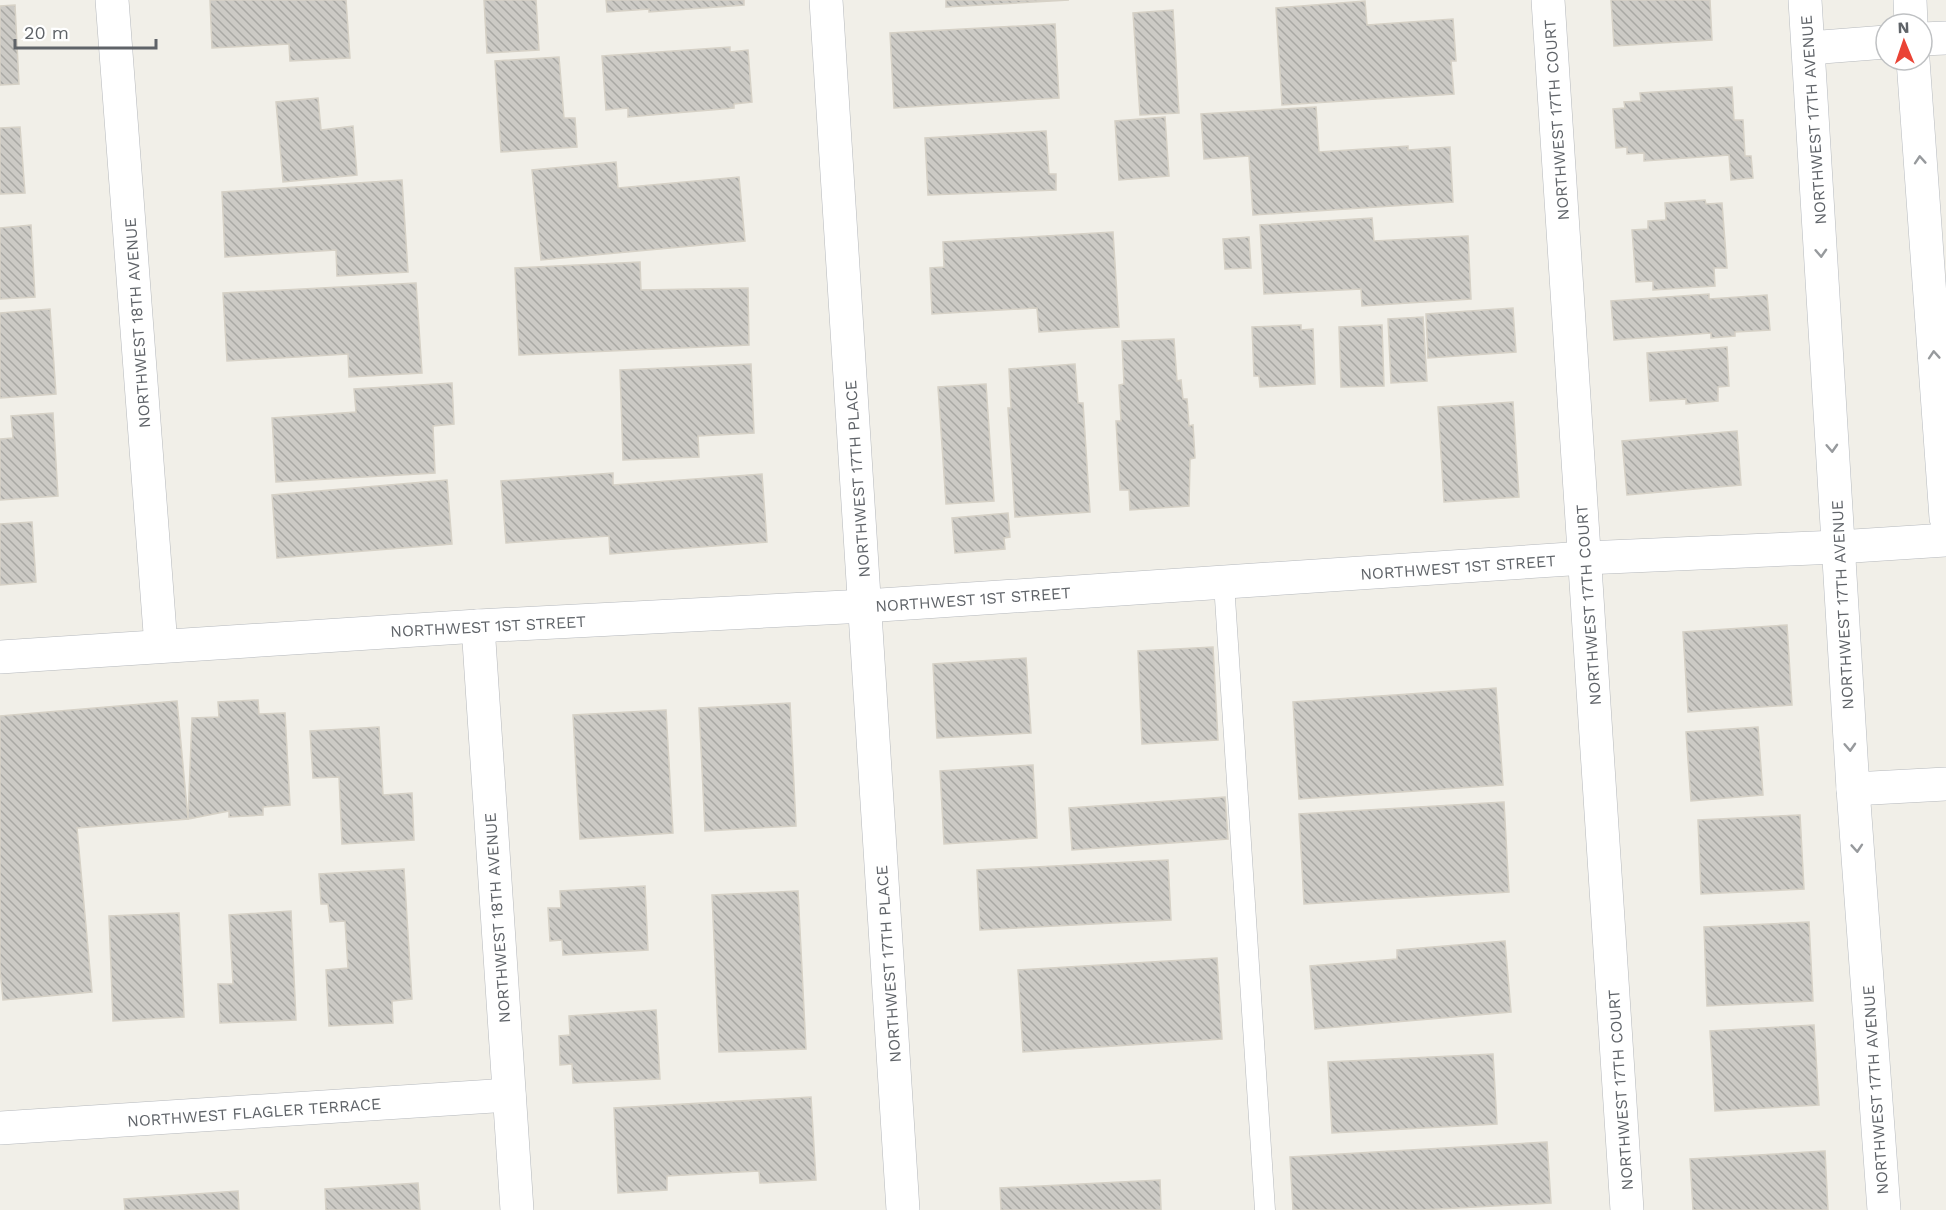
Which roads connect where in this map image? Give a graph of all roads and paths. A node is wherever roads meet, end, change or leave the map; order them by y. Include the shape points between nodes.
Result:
1 (112, 0) edge
2 (826, 0) edge
3 (1548, 0) edge
4 (1805, 0) edge
5 (1874, 43) edge
6 (1809, 48) junction
7 (1914, 72) edge
8 (1946, 518) edge
9 (1946, 540) edge
10 (1838, 547) junction
11 (1585, 558) junction
12 (1224, 583) junction
13 (865, 606) junction
14 (478, 626) junction
15 (161, 646) junction
16 (0, 657) edge
17 (1946, 784) edge
18 (1853, 789) junction
19 (509, 1095) junction
20 (0, 1128) edge
21 (517, 1210) edge
22 (903, 1210) edge
23 (1265, 1210) edge
24 (1627, 1210) edge
25 (1884, 1210) edge

1 - 15 street, NORTHWEST 18TH AVENUE
2 - 13 street, NORTHWEST 17TH PLACE
3 - 11 street, NORTHWEST 17TH COURT
4 - 6 street, NORTHWEST 17TH AVENUE
5 - 6 street
6 -> 10 street, NORTHWEST 17TH AVENUE
8 -> 7 street
9 - 10 street, NORTHWEST 1ST STREET
10 - 11 street, NORTHWEST 1ST STREET
10 -> 18 street, NORTHWEST 17TH AVENUE
11 - 12 street, NORTHWEST 1ST STREET
11 - 24 street, NORTHWEST 17TH COURT
12 - 13 street, NORTHWEST 1ST STREET
12 - 23 lane
13 - 14 street, NORTHWEST 1ST STREET
13 - 22 street, NORTHWEST 17TH PLACE
14 - 15 street, NORTHWEST 1ST STREET
14 - 19 street, NORTHWEST 18TH AVENUE
15 - 16 street, NORTHWEST 1ST STREET
17 - 18 street
18 -> 25 street, NORTHWEST 17TH AVENUE
19 - 20 street, NORTHWEST FLAGLER TERRACE
19 - 21 street, NORTHWEST 18TH AVENUE

